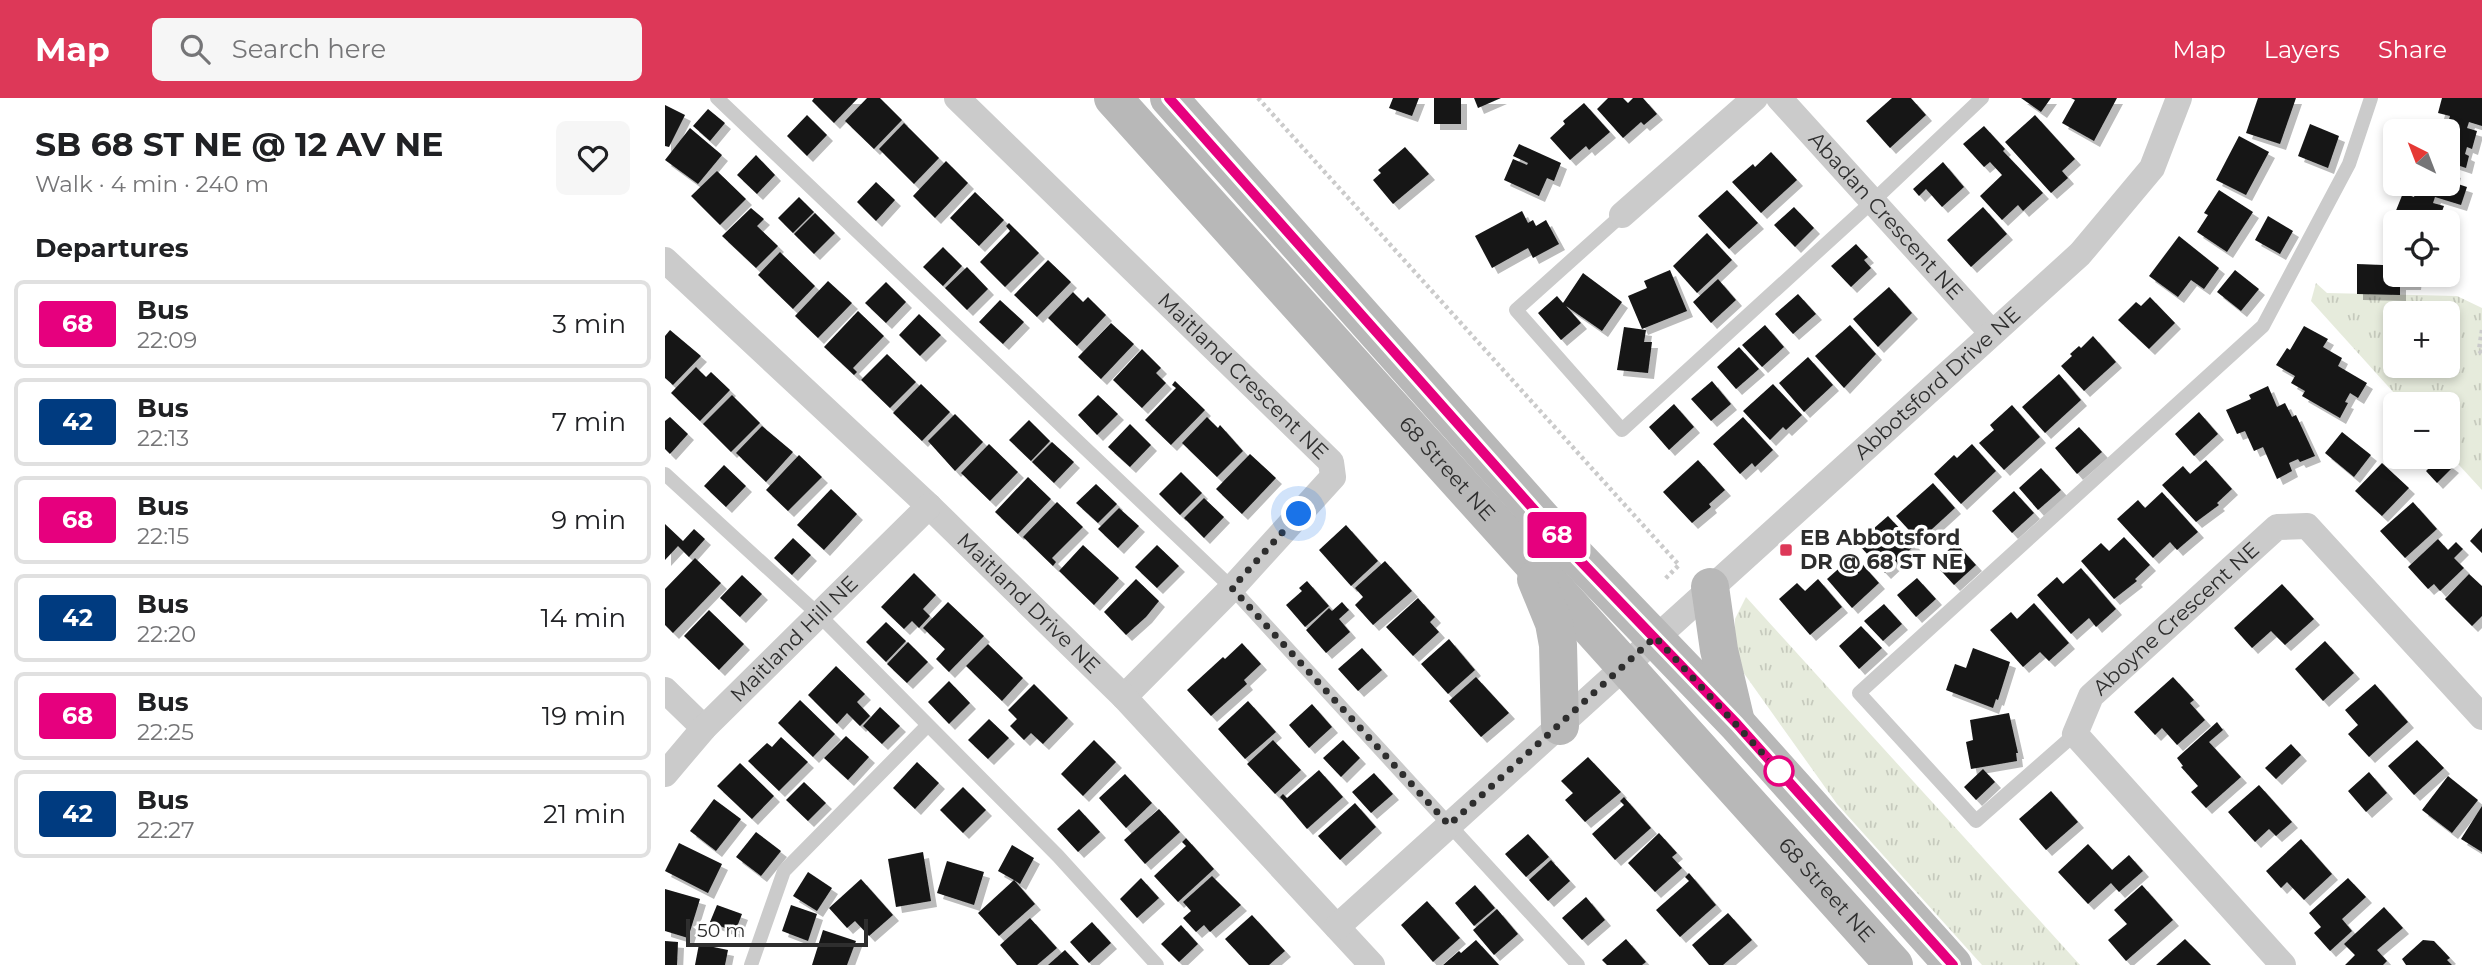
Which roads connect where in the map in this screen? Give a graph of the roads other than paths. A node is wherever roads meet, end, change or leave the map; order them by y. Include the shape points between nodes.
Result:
1 (717, 98) edge
2 (957, 98) edge
3 (1113, 98) edge
4 (1169, 98) edge
5 (1755, 98) edge
6 (1780, 98) edge
7 (1982, 98) edge
8 (2179, 98) edge
9 (2371, 98) edge
10 (1873, 201) junction
11 (1622, 215) joint
12 (665, 260) edge
13 (1992, 333) junction
14 (665, 474) edge
15 (929, 506) junction
16 (1528, 557) junction
17 (1710, 587) junction
18 (1232, 588) junction
19 (819, 615) junction
20 (1655, 637) junction
21 (1625, 665) junction
22 (665, 690) edge
23 (1124, 697) junction
24 (2482, 717) edge
25 (1737, 724) junction
26 (928, 725) junction
27 (1560, 726) junction
28 (704, 728) junction
29 (2075, 734) junction
30 (665, 774) edge
31 (1449, 825) junction
32 (1337, 926) junction
33 (751, 965) edge
34 (1157, 965) edge
35 (1373, 965) edge
36 (1578, 965) edge
37 (1894, 965) edge
38 (1953, 965) edge
39 (2283, 965) edge

1 - 18 lane
2 - 18 street, Maitland Crescent NE via 1331,462 1333,477
3 - 16 main road, 68 Street NE
4 - 20 main road, 68 Street NE via 1568,548
5 - 11 street
6 - 10 street, Abadan Crescent NE
7 - 10 lane
8 - 13 street, Abbotsford Drive NE via 2152,168 2080,254
9 - 29 lane via 2349,164 2263,326 1859,693 1976,821
10 - 11 lane via 1622,430 1515,310
10 - 13 street, Abadan Crescent NE
12 - 15 street, Maitland Drive NE
13 - 17 street, Abbotsford Drive NE
14 - 19 lane
15 - 19 street, Maitland Hill NE
15 - 23 street, Maitland Drive NE
16 - 21 main road, 68 Street NE
16 - 27 main road via 1554,623
17 - 20 street, Abbotsford Drive NE
17 - 25 main road
18 - 23 street, Maitland Crescent NE
18 - 31 lane
19 - 26 lane
19 - 28 street, Maitland Hill NE
20 - 21 street, Abbotsford Drive NE
20 - 25 main road, 68 Street NE
21 - 27 street, Abbotsford Drive NE
21 - 37 main road, 68 Street NE
22 - 28 street
23 - 32 street, Maitland Drive NE
24 - 29 street, Aboyne Crescent NE via 2307,526 2277,527 2091,696
25 - 38 main road, 68 Street NE
26 - 33 lane via 784,871
26 - 34 lane via 1058,856
27 - 31 street, Abbotsford Drive NE
28 - 30 street, Maitland Hill NE
29 - 39 street
31 - 32 street, Abbotsford Drive NE
31 - 36 lane
32 - 35 street, Maitland Drive NE

